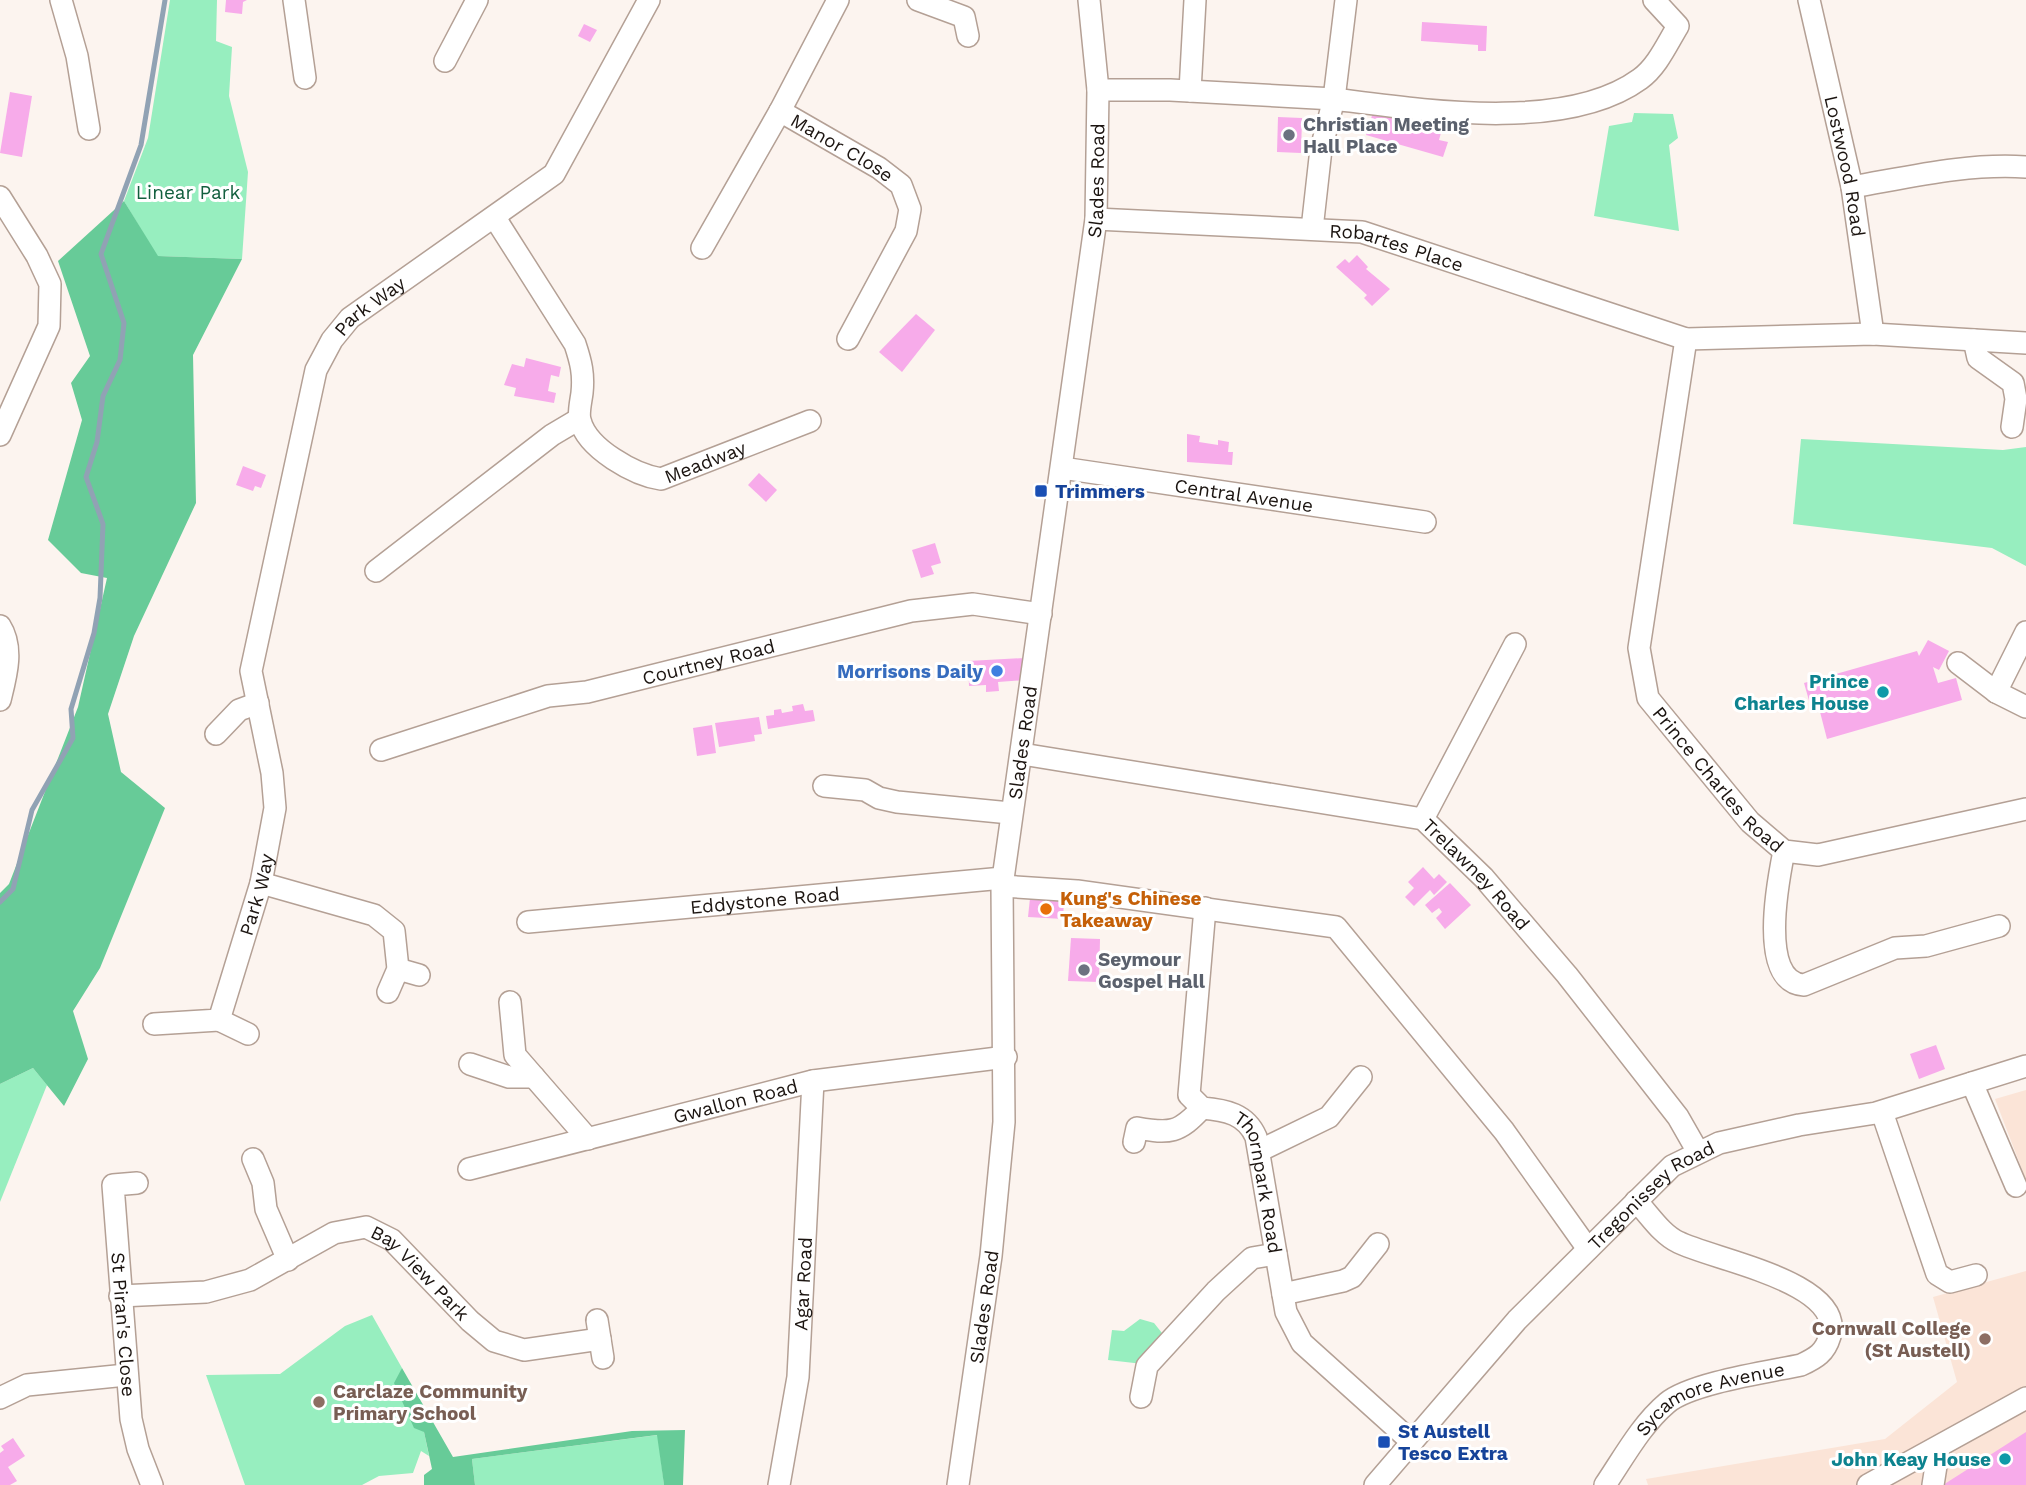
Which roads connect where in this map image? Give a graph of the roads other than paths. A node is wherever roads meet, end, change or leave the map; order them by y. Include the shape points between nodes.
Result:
1 (61, 0) edge
2 (294, 0) edge
3 (477, 0) edge
4 (649, 0) edge
5 (838, 0) edge
6 (918, 0) edge
7 (1088, 0) edge
8 (1195, 0) edge
9 (1346, 0) edge
10 (1654, 0) edge
11 (1813, 1) edge
12 (968, 36) dead end
13 (445, 61) dead end
14 (305, 78) dead end
15 (1098, 90) junction
16 (1190, 91) junction
17 (1334, 99) junction
18 (780, 111) junction
19 (89, 129) dead end
20 (2026, 167) edge
21 (1852, 187) junction
22 (0, 197) edge
23 (495, 218) junction
24 (1096, 219) junction
25 (1312, 229) junction
26 (702, 248) dead end
27 (1874, 334) junction
28 (848, 338) dead end
29 (1686, 339) junction
30 (1974, 340) junction
31 (2026, 343) edge
32 (579, 419) junction
33 (810, 421) dead end
34 (2012, 427) dead end
35 (0, 435) edge
36 (1062, 468) junction
37 (1426, 522) dead end
38 (376, 571) dead end
39 (1041, 614) junction
40 (0, 625) edge
41 (2026, 632) edge
42 (1515, 644) dead end
43 (1958, 663) dead end
44 (1996, 692) junction
45 (0, 701) edge
46 (258, 703) junction
47 (2026, 707) edge
48 (216, 734) dead end
49 (381, 750) dead end
50 (1022, 754) junction
51 (824, 786) dead end
52 (2026, 809) edge
53 (1010, 813) junction
54 (1423, 819) junction
55 (1784, 851) junction
56 (1003, 882) junction
57 (261, 883) junction
58 (1205, 908) junction
59 (528, 922) dead end
60 (1999, 926) dead end
61 (398, 969) junction
62 (419, 975) dead end
63 (388, 992) dead end
64 (510, 1002) dead end
65 (219, 1020) junction
66 (155, 1024) dead end
67 (248, 1034) dead end
68 (1006, 1057) junction
69 (470, 1064) dead end
70 (2026, 1066) edge
71 (534, 1077) junction
72 (1361, 1077) dead end
73 (813, 1082) junction
74 (1972, 1083) junction
75 (1202, 1108) junction
76 (1882, 1112) junction
77 (588, 1139) junction
78 (1133, 1142) dead end
79 (1259, 1151) junction
80 (1698, 1152) junction
81 (253, 1159) dead end
82 (469, 1169) dead end
83 (137, 1183) dead end
84 (2016, 1186) dead end
85 (1636, 1201) junction
86 (1378, 1244) dead end
87 (1588, 1249) junction
88 (1276, 1254) junction
89 (288, 1260) junction
90 (1976, 1275) dead end
91 (1283, 1294) junction
92 (120, 1297) junction
93 (600, 1339) dead end
94 (126, 1375) junction
95 (1141, 1397) dead end
96 (0, 1398) edge
97 (2026, 1398) edge
98 (1412, 1442) junction
99 (1939, 1447) junction
100 (152, 1485) edge
101 (779, 1485) edge
102 (958, 1485) edge
103 (1375, 1485) edge
104 (1605, 1485) edge
105 (1868, 1485) edge
106 (1933, 1485) edge

1 - 19 street via 77,55
2 - 14 street
3 - 13 street
4 - 23 street, Park Way via 554,174
5 - 18 street, Manor Close
6 - 12 street via 964,17
7 - 15 street, Slades Road
8 - 16 street
9 - 17 street
10 - 17 street via 1678,26 1642,78 1602,98 1523,115
11 - 21 street, Lostwood Road
15 - 16 street
15 - 24 street, Slades Road
16 - 17 street
17 - 25 street via 1321,149
18 - 26 street, Manor Close
18 - 28 street, Manor Close via 880,168 901,185 910,209 906,231
20 - 21 street via 1956,168
21 - 27 street, Lostwood Road
22 - 35 street via 50,284 49,326
23 - 32 street via 575,344 583,367
23 - 46 street, Park Way via 350,318 316,370 251,671
24 - 25 street, Robartes Place
24 - 36 street, Slades Road
25 - 29 street, Robartes Place via 1362,232
27 - 29 street
27 - 30 street
29 - 55 street, Prince Charles Road via 1639,648 1648,698 1750,822
30 - 31 street
30 - 34 street via 1978,358 2013,383 2017,399
32 - 33 street, Meadway via 588,436 621,465 642,476 662,479
32 - 38 street
36 - 37 street, Central Avenue
36 - 39 street, Slades Road
39 - 49 street, Courtney Road via 973,604 911,611 587,692 548,696
39 - 50 street, Slades Road
40 - 45 street via 8,665
41 - 44 street
42 - 54 street
43 - 44 street
44 - 47 street
46 - 48 street via 239,710
46 - 57 street, Park Way via 275,808
50 - 53 street, Slades Road
50 - 54 street, Trelawney Road
51 - 53 street via 865,790 885,800
52 - 55 street, Prince Charles Road via 1818,855
53 - 56 street, Slades Road
54 - 80 street, Trelawney Road via 1484,878 1567,975 1678,1117
55 - 60 street via 1774,907 1776,950 1783,976 1790,983 1804,985 1895,948 1926,946
56 - 58 street, Eddystone Road
56 - 59 street, Eddystone Road
56 - 68 street, Slades Road
57 - 61 street via 374,915 394,931
57 - 65 street, Park Way
58 - 75 street, Thornpark Road via 1189,1095
58 - 87 street, Eddystone Road via 1336,927 1504,1130
61 - 62 street
61 - 63 street
64 - 71 street via 515,1055
65 - 66 street
65 - 67 street
68 - 73 street, Gwallon Road
68 - 102 street, Slades Road via 992,1244
69 - 71 street via 509,1077
70 - 74 street, Tregonissey Road
71 - 77 street
72 - 79 street via 1329,1117
73 - 77 street, Gwallon Road
73 - 101 street, Agar Road via 798,1377
74 - 76 street, Tregonissey Road
74 - 84 street
75 - 78 street via 1187,1125 1166,1133 1137,1128
75 - 79 street, Thornpark Road via 1222,1110 1250,1123
76 - 80 street, Tregonissey Road via 1745,1136
76 - 90 street via 1937,1273 1950,1282
77 - 82 street, Gwallon Road
79 - 88 street, Thornpark Road
80 - 85 street, Tregonissey Road via 1672,1166
81 - 89 street via 263,1183 266,1209
83 - 92 street, St Piran's Close via 113,1185
85 - 87 street, Tregonissey Road
85 - 104 street, Sycamore Avenue via 1677,1242 1808,1292 1827,1308 1832,1327 1827,1346 1801,1365 1698,1389 1669,1401 1645,1424
86 - 91 street via 1352,1277
87 - 98 street, Tregonissey Road via 1517,1320
88 - 91 street, Thornpark Road
88 - 95 street via 1252,1258 1216,1291 1147,1366
89 - 92 street, Bay View Park via 250,1280 206,1292
89 - 93 street, Bay View Park via 334,1233 366,1227 392,1240 494,1341 524,1350
91 - 98 street, Thornpark Road via 1286,1312 1303,1343
92 - 94 street, St Piran's Close
94 - 96 street via 27,1385
94 - 100 street, St Piran's Close via 138,1449
97 - 99 street
98 - 103 street, Tregonissey Road
99 - 105 street
99 - 106 street

